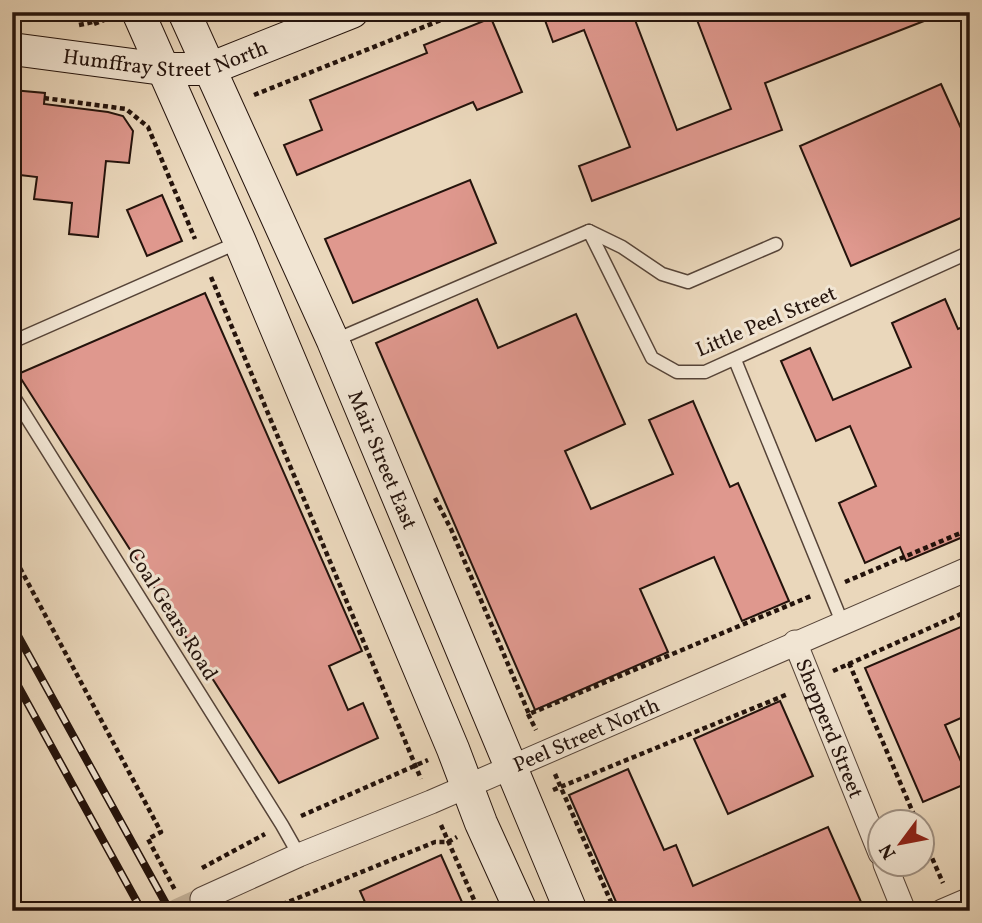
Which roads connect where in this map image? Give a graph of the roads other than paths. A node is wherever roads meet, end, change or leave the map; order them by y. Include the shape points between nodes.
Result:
1 (184, 12) edge
2 (352, 12) edge
3 (123, 15) edge
4 (12, 49) edge
5 (163, 69) junction
6 (209, 69) junction
7 (589, 232) junction
8 (240, 242) junction
9 (776, 244) dead end
10 (970, 252) edge
11 (333, 341) junction
12 (12, 342) edge
13 (735, 360) junction
14 (12, 394) edge
15 (970, 568) edge
16 (842, 622) junction
17 (795, 642) junction
18 (510, 768) junction
19 (466, 786) junction
20 (866, 818) edge
21 (299, 855) junction
22 (891, 878) edge
23 (191, 899) tunnel mouth
24 (970, 899) edge
25 (521, 911) edge
26 (571, 911) edge
27 (904, 911) edge
28 (942, 911) edge

1 - 6 main road, Mair Street East
2 - 6 main road, Humffray Street North
3 - 5 main road
4 - 5 main road, Humffray Street North
5 - 6 main road, Humffray Street North
5 - 8 main road
6 - 11 main road, Mair Street East
7 - 9 lane via 662,274 688,282
7 - 11 lane
7 - 13 lane, Little Peel Street via 652,358 677,372 705,372
8 - 12 lane
8 - 19 main road
10 - 13 lane, Little Peel Street
11 - 18 main road, Mair Street East
13 - 16 lane
14 - 21 lane, Coal Gears Road
15 - 16 street, Peel Street North
16 - 17 street, Peel Street North
17 - 18 street, Peel Street North
17 - 20 street, Shepperd Street
18 - 19 street, Peel Street North
18 - 26 main road, Mair Street East
19 - 21 street, Peel Street North
19 - 25 main road
21 - 23 street, Peel Street North
22 - 27 street
24 - 28 street

